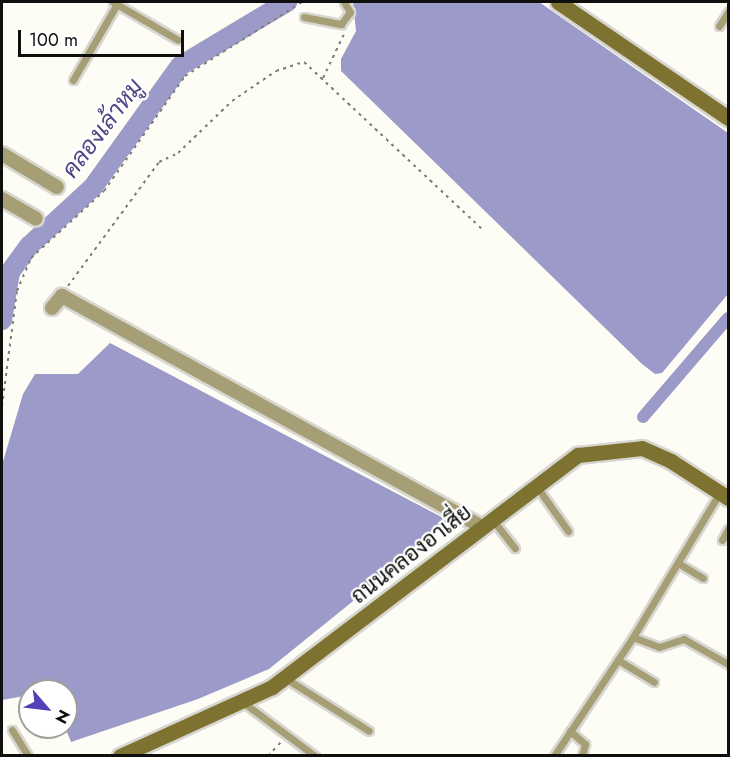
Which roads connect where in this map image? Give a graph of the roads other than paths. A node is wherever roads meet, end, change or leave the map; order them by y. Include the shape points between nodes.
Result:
1 (344, 2) edge
2 (558, 2) edge
3 (115, 3) edge
4 (729, 12) edge
5 (304, 17) dead end
6 (719, 26) dead end
7 (178, 40) dead end
8 (73, 80) dead end
9 (729, 118) edge
10 (2, 154) edge
11 (57, 187) dead end
12 (2, 199) edge
13 (36, 219) dead end
14 (52, 308) dead end
15 (536, 485) junction
16 (724, 495) edge
17 (487, 523) junction
18 (729, 529) edge
19 (568, 531) dead end
20 (722, 540) dead end
21 (515, 548) dead end
22 (678, 564) junction
23 (703, 578) dead end
24 (633, 637) junction
25 (618, 660) junction
26 (729, 664) edge
27 (285, 678) junction
28 (654, 682) dead end
29 (244, 703) junction
30 (12, 730) dead end
31 (369, 730) dead end
32 (570, 731) junction
33 (28, 756) edge
34 (120, 756) edge
35 (315, 756) edge
36 (554, 756) edge
37 (582, 756) edge

1 - 5 lane via 350,12 341,24
2 - 9 street
3 - 7 lane
3 - 8 lane
4 - 6 lane
10 - 11 street
12 - 13 street
14 - 17 street via 62,296
15 - 16 street, ถนนคลองอาเสี่ย via 578,455 642,448
15 - 17 street, ถนนคลองอาเสี่ย
15 - 19 lane
16 - 22 lane
17 - 21 lane
17 - 27 street, ถนนคลองอาเสี่ย
18 - 20 lane
22 - 23 lane
22 - 24 lane
24 - 25 lane
24 - 26 lane via 659,647 684,639
25 - 28 lane
25 - 32 lane
27 - 29 street, ถนนคลองอาเสี่ย
27 - 31 lane
29 - 34 street, ถนนคลองอาเสี่ย
29 - 35 lane
30 - 33 lane
32 - 36 lane
32 - 37 lane via 585,744

